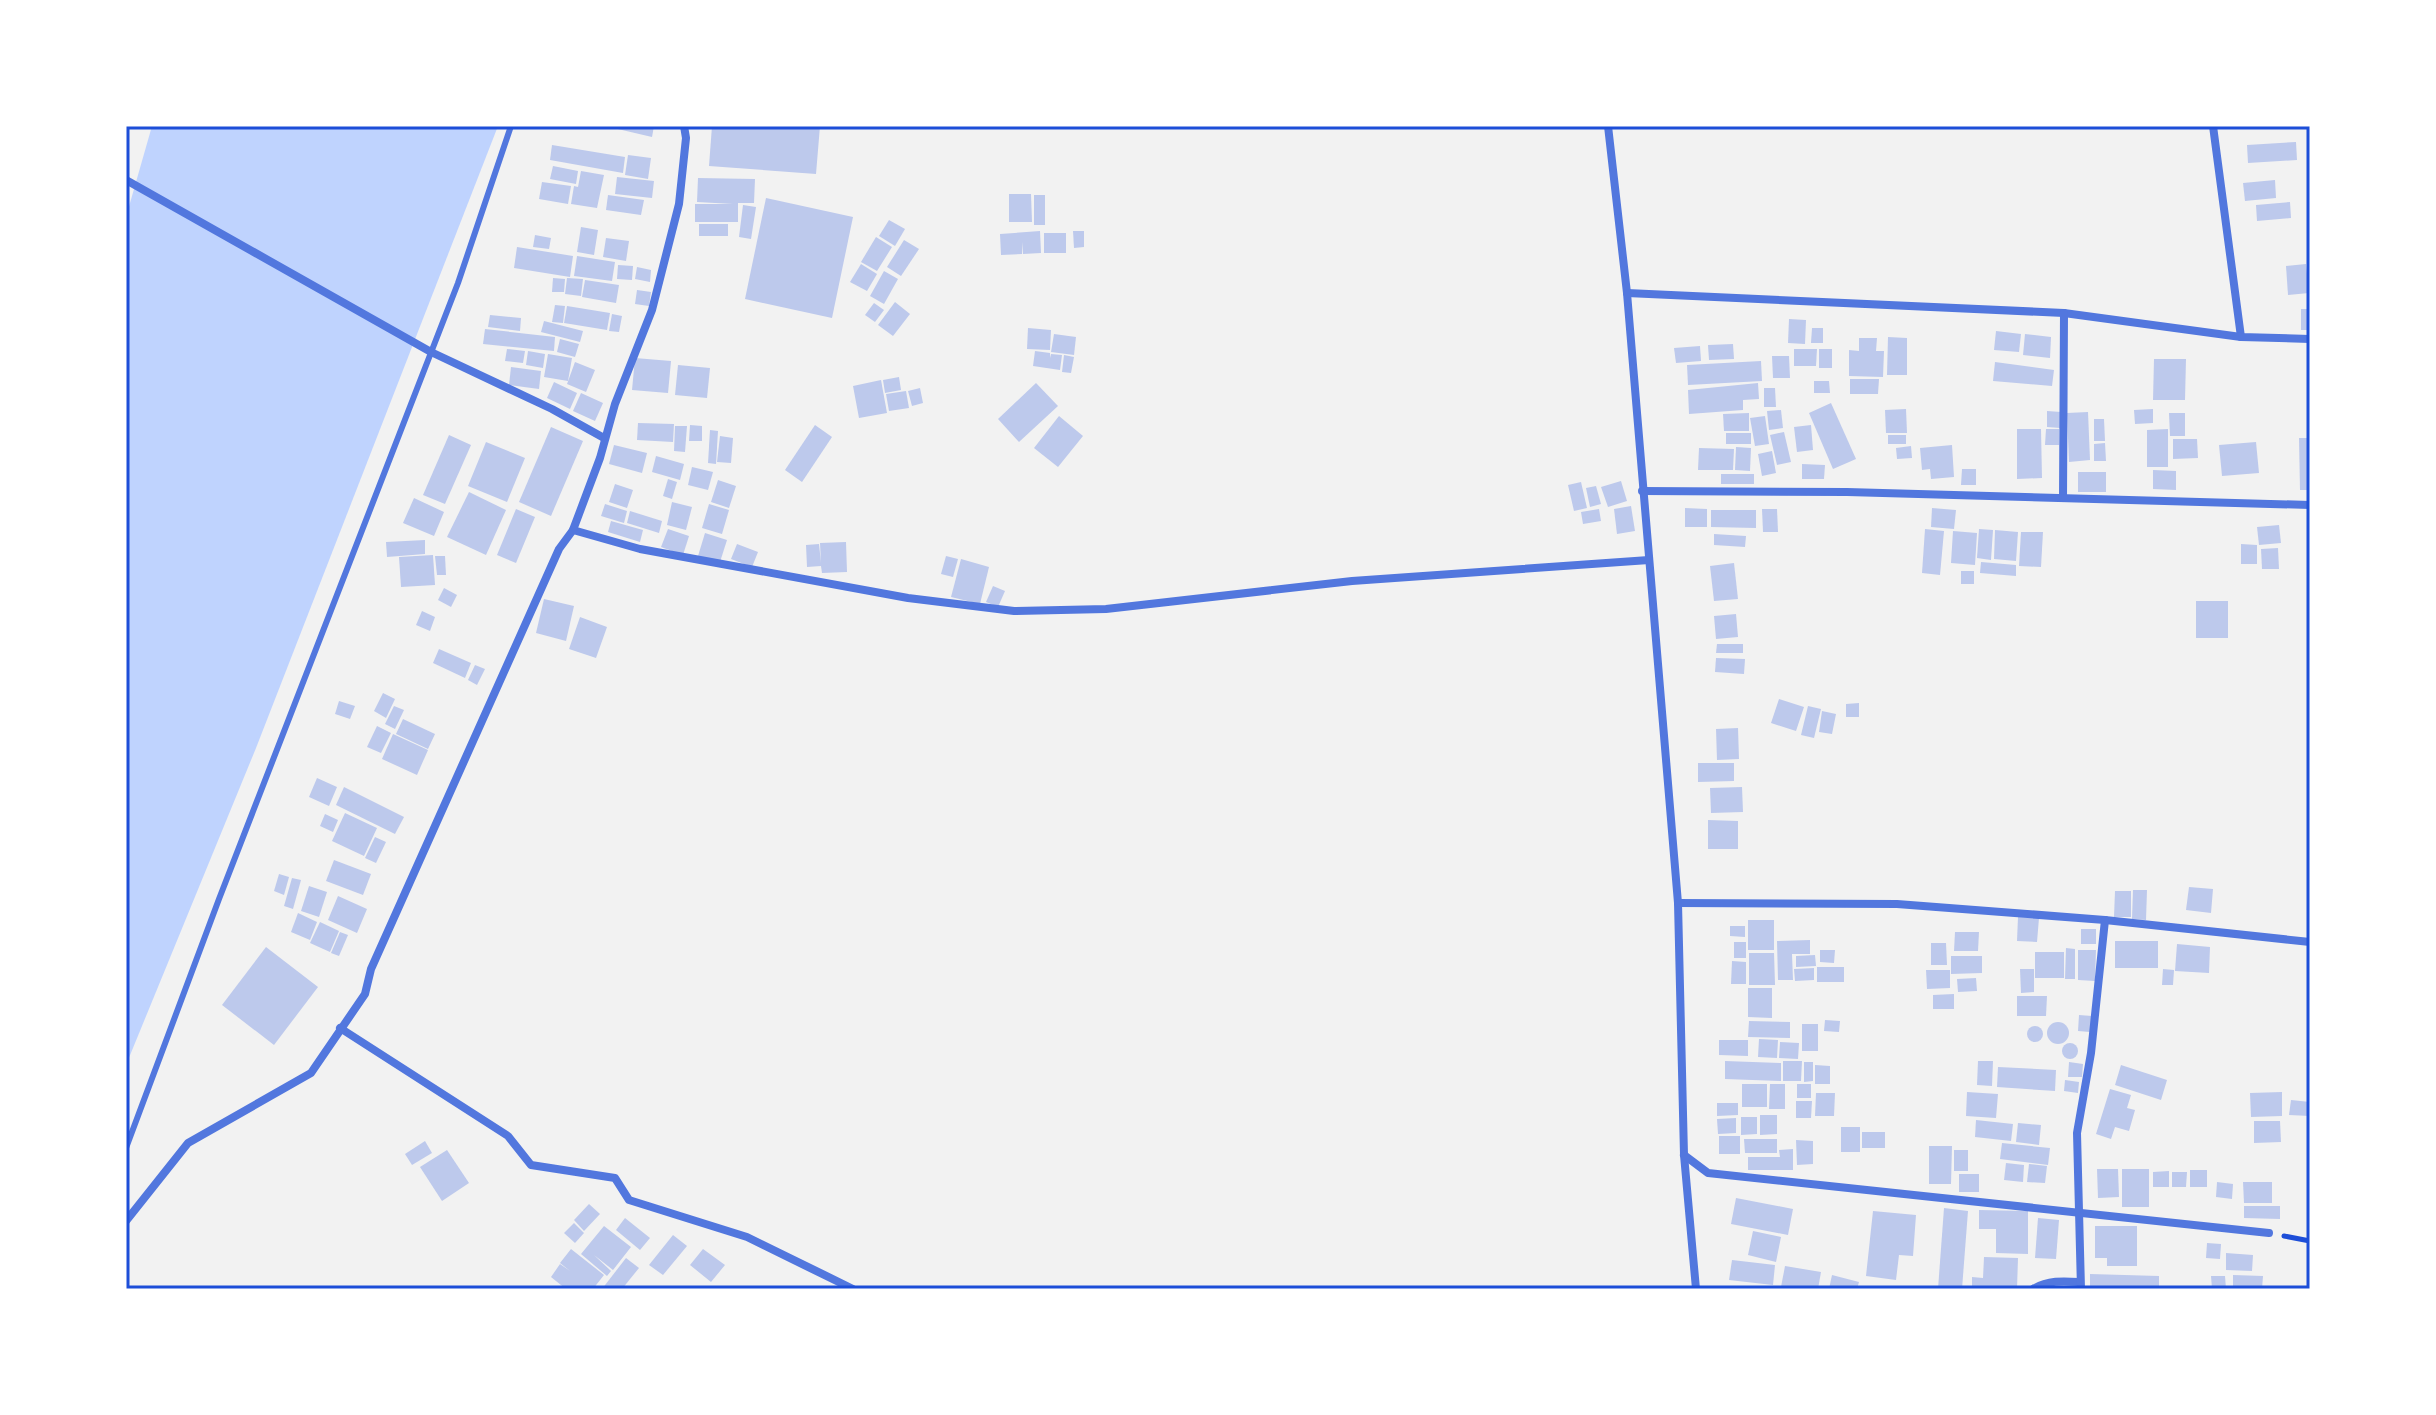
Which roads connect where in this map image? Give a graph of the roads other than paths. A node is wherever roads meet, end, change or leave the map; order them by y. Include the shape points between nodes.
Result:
1 (511, 126) edge
2 (684, 126) edge
3 (1608, 126) edge
4 (2213, 126) edge
5 (126, 180) edge
6 (1627, 293) junction
7 (2064, 313) junction
8 (2241, 337) junction
9 (2310, 339) edge
10 (431, 352) junction
11 (604, 438) junction
12 (1642, 491) junction
13 (2063, 498) junction
14 (2310, 505) edge
15 (573, 530) junction
16 (1649, 560) junction
17 (1678, 903) junction
18 (2105, 920) junction
19 (2310, 942) edge
20 (340, 1028) junction
21 (126, 1148) edge
22 (1684, 1155) junction
23 (2078, 1211) junction
24 (126, 1221) edge
25 (2269, 1233) road end
26 (2080, 1285) edge
27 (853, 1289) edge
28 (1696, 1289) edge
29 (2033, 1289) edge

1 - 10 lane
2 - 11 street via 676,219 652,310
3 - 6 street
4 - 8 street
5 - 10 street
6 - 7 street
6 - 12 street
7 - 8 street
7 - 13 street
8 - 9 street
10 - 11 street
10 - 21 lane
11 - 15 street
12 - 13 street
12 - 16 street
13 - 14 street
15 - 16 street via 656,552 908,598 1014,611 1106,609 1352,581
15 - 20 street via 552,564 371,969 365,994
16 - 17 street
17 - 18 street via 1897,904
17 - 22 street
18 - 19 street
18 - 23 street via 2077,1133
20 - 24 street via 311,1073 188,1143
20 - 27 street via 508,1136 531,1165 615,1178 629,1200 747,1237
22 - 23 street via 1708,1173
22 - 28 street
23 - 25 street
23 - 26 street
26 - 29 street via 2058,1281

